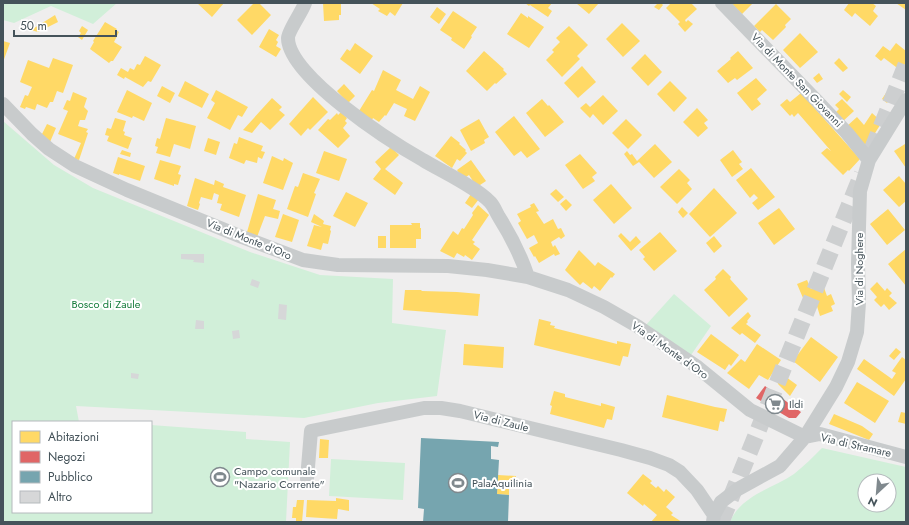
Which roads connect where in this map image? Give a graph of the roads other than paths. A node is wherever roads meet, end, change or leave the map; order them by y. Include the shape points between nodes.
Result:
1 (305, 3) edge
2 (722, 3) edge
3 (906, 100) edge
4 (3, 104) edge
5 (869, 160) junction
6 (528, 277) junction
7 (805, 437) junction
8 (906, 457) edge
9 (307, 479) dead end
10 (714, 518) edge

1 - 6 street via 288,36 296,60 332,97 379,134 475,190 490,202 522,260
2 - 5 street, Via di Monte San Giovanni via 847,133
3 - 5 street, Via di Noghere
4 - 6 street, Via di Monte d'Oro via 49,149 75,166 127,190 303,260 338,265 448,266
5 - 7 street, Via di Noghere via 860,191 857,332 848,362 836,387
6 - 7 street, Via di Monte d'Oro via 568,290 637,326 696,366 750,410
7 - 8 street, Via di Stramare via 820,434
7 - 10 street, Via di Zaule via 780,466 738,489 722,502
9 - 10 street, Via di Zaule via 310,431 424,408 441,408 621,450 669,465 688,481

